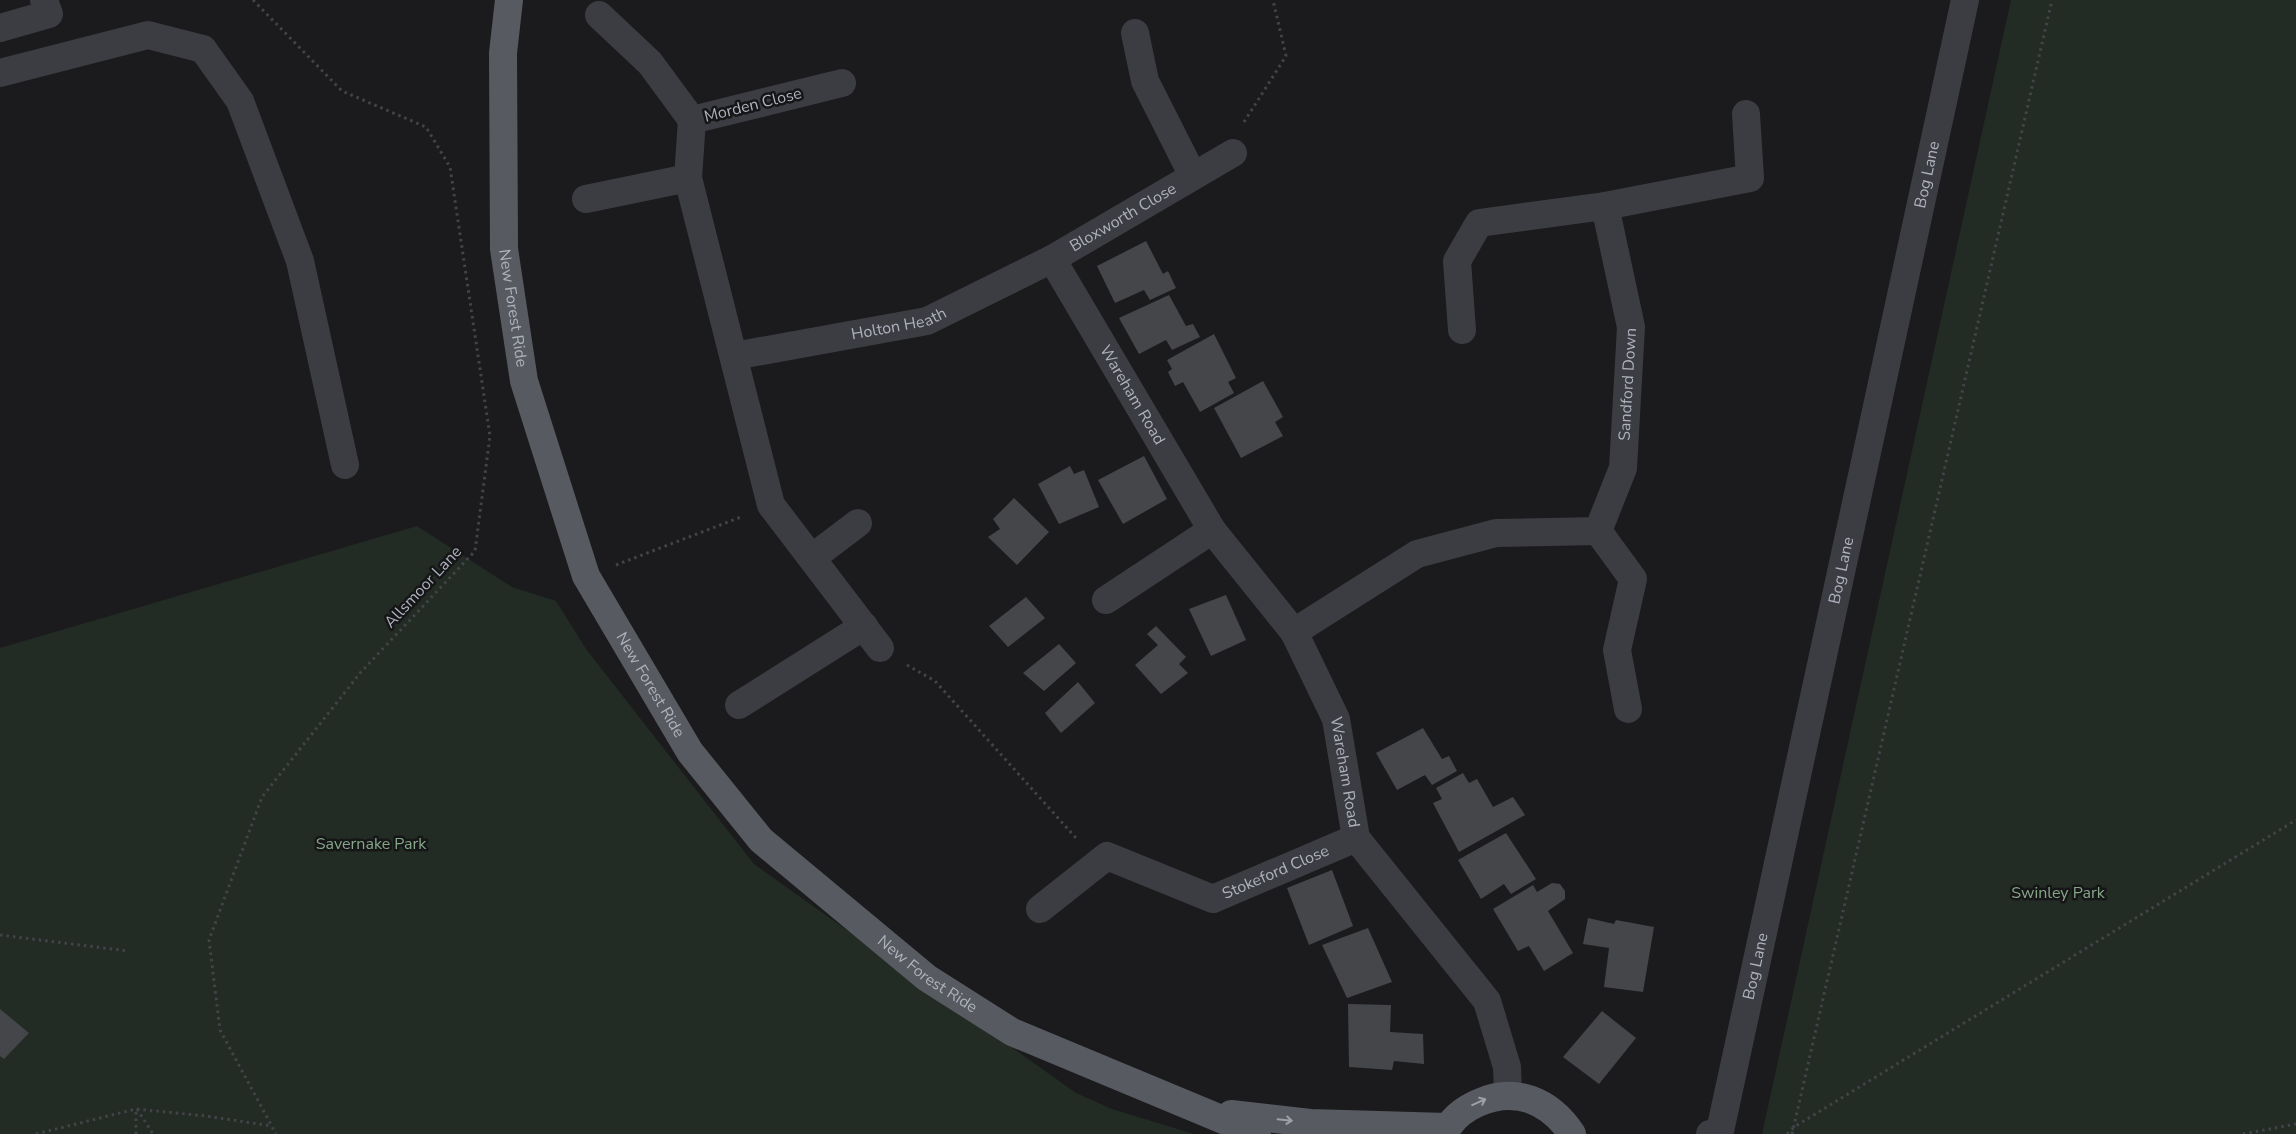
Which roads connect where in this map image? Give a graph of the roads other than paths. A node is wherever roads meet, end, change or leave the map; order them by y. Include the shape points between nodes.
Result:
1 (44, 0) edge
2 (509, 0) edge
3 (1965, 0) edge
4 (599, 15) dead end
5 (0, 28) edge
6 (1135, 33) dead end
7 (0, 73) edge
8 (842, 83) dead end
9 (1746, 114) dead end
10 (692, 120) junction
11 (1233, 153) road end
12 (1193, 176) junction
13 (688, 178) junction
14 (586, 199) dead end
15 (1604, 206) junction
16 (1052, 258) junction
17 (1462, 330) dead end
18 (734, 356) junction
19 (345, 465) dead end
20 (858, 523) dead end
21 (1212, 530) junction
22 (1598, 531) junction
23 (813, 557) junction
24 (1106, 600) dead end
25 (864, 626) junction
26 (1294, 632) junction
27 (880, 648) road end
28 (738, 705) dead end
29 (1628, 709) dead end
30 (1356, 838) junction
31 (1040, 910) dead end
32 (1508, 1094) junction
33 (1202, 1111) junction
34 (1446, 1130) edge
35 (1257, 1134) edge
36 (1572, 1134) edge
37 (1710, 1134) edge

1 - 5 street via 49,14
2 - 33 main road, New Forest Ride via 503,53 504,249 524,381 586,576 690,752 761,840 927,978 1012,1032
3 - 37 street, Bog Lane via 1720,1130
4 - 10 street via 650,63
6 - 12 street, Bloxworth Close via 1144,81
7 - 19 street via 148,35 203,49 240,101 300,261
8 - 10 street, Morden Close
9 - 15 street via 1750,178
10 - 13 street, Morden Close
11 - 12 street, Bloxworth Close
12 - 16 street, Bloxworth Close
13 - 14 street
13 - 18 street, Morden Close
15 - 17 street via 1479,223 1457,261
15 - 22 street, Sandford Down via 1631,327 1623,468
16 - 18 street, Holton Heath via 927,321
16 - 21 street, Wareham Road
18 - 23 street, Morden Close via 771,505
20 - 23 street
21 - 24 street
21 - 26 street, Wareham Road
22 - 26 street via 1496,533 1417,554
22 - 29 street via 1633,579 1617,650
23 - 25 street
25 - 27 street
25 - 28 street
26 - 30 street, Wareham Road via 1336,719
30 - 31 street, Stokeford Close via 1213,899 1107,856
30 - 32 street, Wareham Road via 1488,1001 1506,1067
34 -> 32 main road, New Forest Ride via 1466,1108
32 - 36 main road, New Forest Ride via 1534,1100 1556,1113
33 -> 34 main road, New Forest Ride via 1310,1123
33 - 35 main road, New Forest Ride

